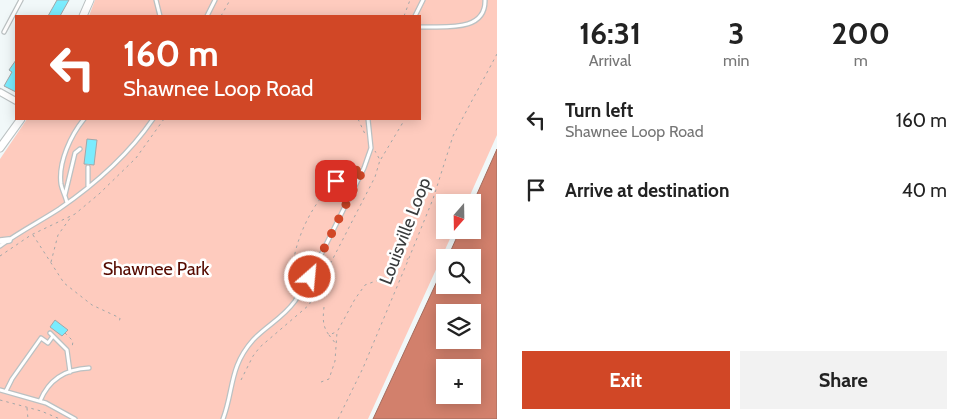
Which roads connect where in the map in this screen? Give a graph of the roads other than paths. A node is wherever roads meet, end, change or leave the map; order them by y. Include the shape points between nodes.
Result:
1 (21, 0) edge
2 (90, 0) edge
3 (156, 0) edge
4 (215, 0) edge
5 (423, 0) edge
6 (485, 0) edge
7 (83, 15) edge
8 (160, 15) edge
9 (208, 15) edge
10 (415, 15) edge
11 (421, 27) edge
12 (4, 32) dead end
13 (0, 92) edge
14 (15, 100) edge
15 (20, 120) edge
16 (83, 120) edge
17 (152, 120) edge
18 (368, 120) edge
19 (0, 148) edge
20 (80, 149) dead end
21 (88, 167) dead end
22 (88, 186) junction
23 (65, 195) junction
24 (67, 203) junction
25 (9, 240) junction
26 (0, 241) edge
27 (0, 246) edge
28 (89, 368) dead end
29 (70, 372) junction
30 (0, 390) edge
31 (6, 391) junction
32 (40, 401) junction
33 (75, 419) edge
34 (223, 419) edge

1 - 12 lane
2 - 7 street
3 - 8 lane
4 - 9 lane
5 - 10 lane
6 - 11 lane via 481,16 474,22 459,26
13 - 14 street
15 - 19 street
16 - 23 lane via 66,147 61,184
17 - 22 lane via 124,154
18 - 34 lane via 371,148 364,168 295,301 284,316 245,350 233,375
20 - 23 lane via 75,153
21 - 22 lane
22 - 24 lane
23 - 24 lane
24 - 25 lane
25 - 26 street
25 - 27 lane
28 - 29 lane
29 - 31 lane via 67,350 52,334 48,343 41,338
29 - 32 lane via 50,384
30 - 31 lane
31 - 32 lane
32 - 33 lane

